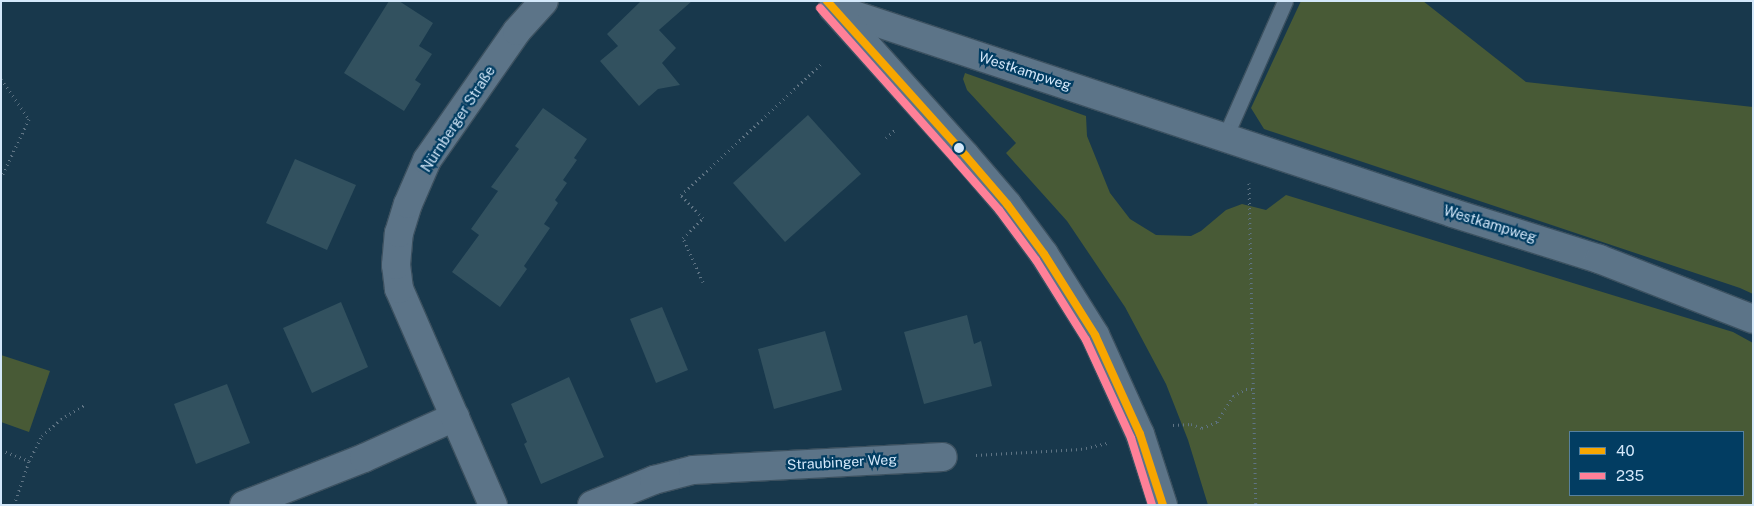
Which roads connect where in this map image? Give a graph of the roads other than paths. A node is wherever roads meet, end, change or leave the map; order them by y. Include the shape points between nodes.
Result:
1 (544, 1) edge
2 (1285, 1) edge
3 (830, 4) edge
4 (1236, 141) junction
5 (1753, 319) edge
6 (455, 417) junction
7 (943, 457) road end
8 (244, 505) edge
9 (493, 505) edge
10 (592, 505) edge
11 (1163, 505) edge

1 - 6 street, Nürnberger Straße via 517,31 427,160 399,233 396,265 399,289
2 - 4 lane
3 - 4 street, Westkampweg
3 - 11 street via 1007,204 1044,254 1095,335 1140,434
4 - 5 street, Westkampweg via 1600,259
6 - 8 street via 364,458
6 - 9 street, Nürnberger Straße
7 - 10 street, Straubinger Weg via 693,470 654,480

